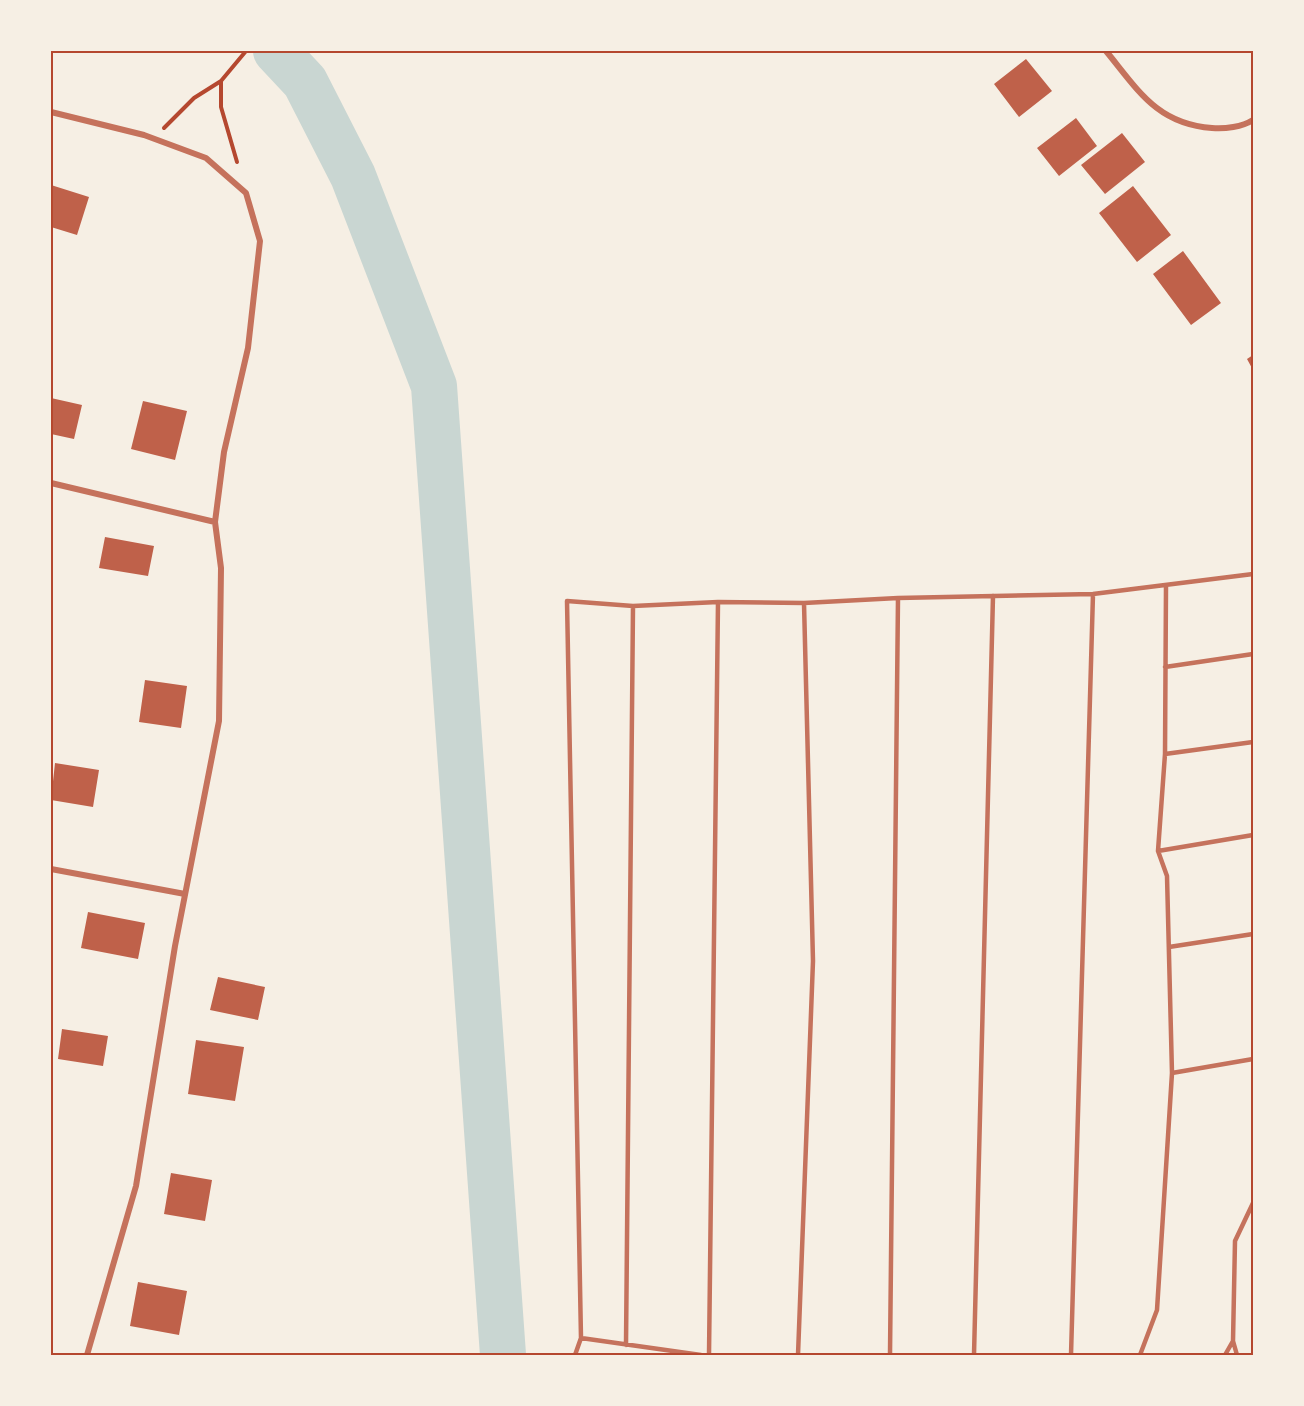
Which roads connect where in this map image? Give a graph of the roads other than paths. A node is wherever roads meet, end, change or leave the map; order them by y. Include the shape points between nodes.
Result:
1 (1106, 51) edge
2 (51, 112) edge
3 (1253, 120) edge
4 (51, 483) edge
5 (215, 522) junction
6 (1253, 574) edge
7 (1166, 585) junction
8 (1093, 594) junction
9 (993, 596) junction
10 (898, 598) junction
11 (718, 602) junction
12 (804, 603) junction
13 (633, 606) junction
14 (1253, 654) edge
15 (1165, 667) junction
16 (1253, 742) edge
17 (1165, 754) junction
18 (1253, 835) edge
19 (1158, 850) junction
20 (51, 869) edge
21 (185, 894) junction
22 (1253, 934) edge
23 (1169, 947) junction
24 (1253, 1059) edge
25 (1172, 1073) junction
26 (1253, 1203) edge
27 (581, 1338) junction
28 (1233, 1341) junction
29 (626, 1345) junction
30 (87, 1355) edge
31 (575, 1355) edge
32 (700, 1355) edge
33 (709, 1355) edge
34 (798, 1355) edge
35 (890, 1355) edge
36 (974, 1355) edge
37 (1071, 1355) edge
38 (1140, 1355) edge
39 (1224, 1355) edge
40 (1237, 1355) edge

1 - 3 street via 1150,104 1166,115 1192,127 1221,129
2 - 5 street via 153,138 206,158 246,193 260,241 248,348 224,452
4 - 5 street
5 - 21 street via 221,568 219,721
6 - 7 lane
7 - 8 lane
7 - 15 lane
8 - 9 lane
8 - 37 lane
9 - 10 lane
9 - 36 lane
10 - 12 lane
10 - 35 lane
11 - 12 lane
11 - 13 lane
11 - 33 lane
12 - 34 lane via 813,961
13 - 27 lane via 567,601
13 - 29 lane
14 - 15 lane
15 - 17 lane
16 - 17 lane
17 - 19 lane
18 - 19 lane
19 - 23 lane via 1167,876
20 - 21 street
21 - 30 street via 136,1186
22 - 23 lane
23 - 25 lane
24 - 25 lane
25 - 38 lane via 1157,1310
26 - 28 lane via 1235,1242
27 - 29 lane
27 - 31 lane
28 - 39 lane
28 - 40 lane
29 - 32 lane

